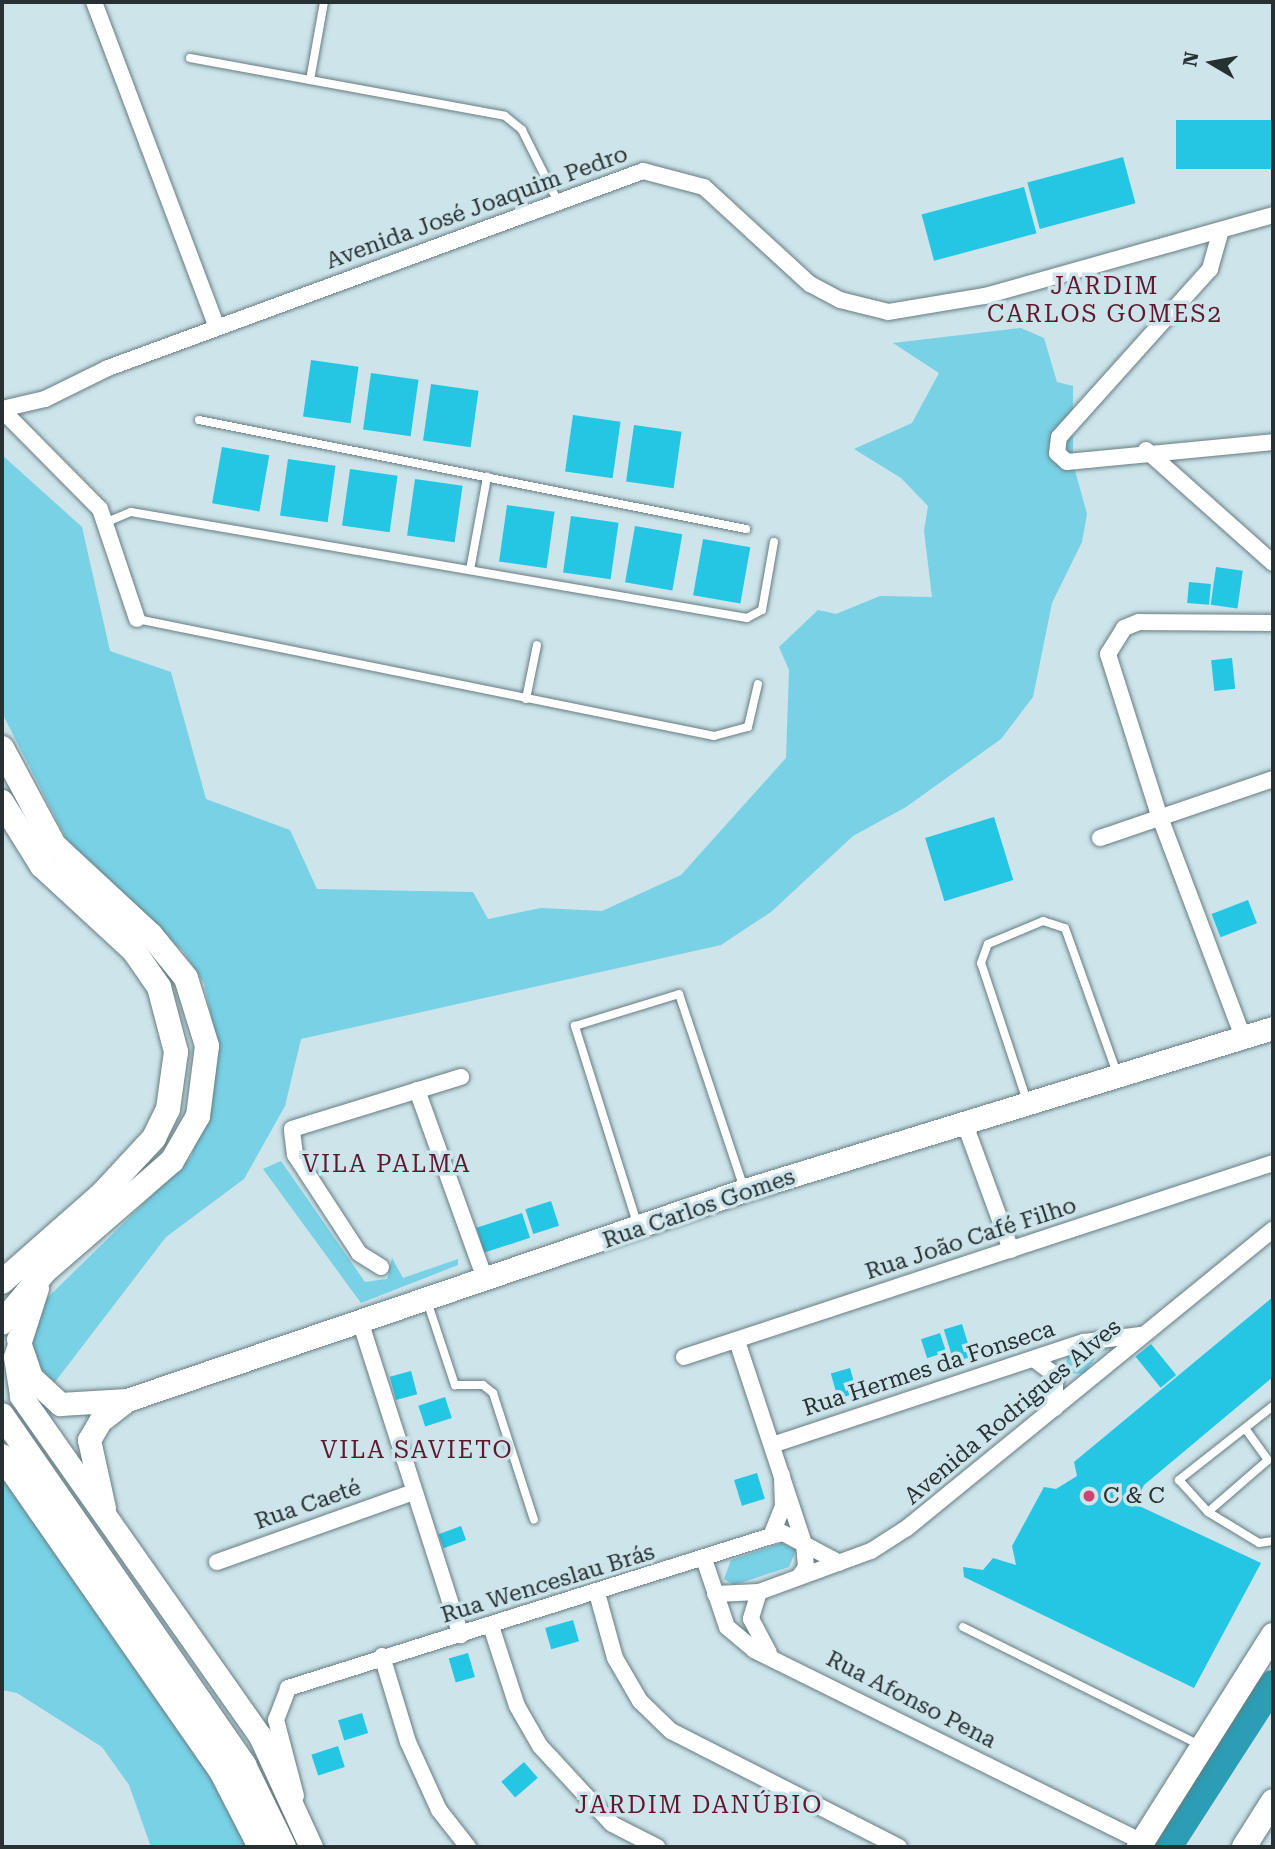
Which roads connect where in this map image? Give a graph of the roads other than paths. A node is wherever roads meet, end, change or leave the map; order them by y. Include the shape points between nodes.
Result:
1 (94, 2) edge
2 (324, 2) edge
3 (190, 58) dead end
4 (310, 80) junction
5 (558, 202) junction
6 (1273, 215) edge
7 (1221, 230) junction
8 (217, 328) junction
9 (2, 410) edge
10 (198, 420) dead end
11 (1273, 442) edge
12 (1146, 450) junction
13 (487, 477) junction
14 (107, 522) junction
15 (746, 529) dead end
16 (774, 542) dead end
17 (1273, 563) edge
18 (470, 570) junction
19 (137, 619) joint
20 (1273, 623) edge
21 (537, 645) dead end
22 (758, 684) dead end
23 (526, 699) junction
24 (2, 748) edge
25 (1273, 779) edge
26 (2, 802) edge
27 (1159, 815) junction
28 (1100, 838) dead end
29 (1273, 1028) edge
30 (1243, 1037) junction
31 (1118, 1076) junction
32 (461, 1077) dead end
33 (417, 1090) junction
34 (1029, 1106) junction
35 (966, 1127) junction
36 (1269, 1169) edge
37 (745, 1190) junction
38 (639, 1229) junction
39 (1273, 1230) edge
40 (1011, 1250) junction
41 (382, 1267) dead end
42 (2, 1282) edge
43 (486, 1282) junction
44 (427, 1301) junction
45 (361, 1324) junction
46 (10, 1331) edge
47 (1142, 1334) junction
48 (737, 1341) junction
49 (684, 1357) dead end
50 (1034, 1359) junction
51 (127, 1400) junction
52 (1273, 1405) edge
53 (1055, 1408) junction
54 (2, 1415) edge
55 (1245, 1428) junction
56 (772, 1445) junction
57 (1269, 1449) edge
58 (2, 1456) edge
59 (782, 1475) junction
60 (414, 1492) junction
61 (1208, 1511) junction
62 (107, 1519) junction
63 (534, 1520) dead end
64 (771, 1536) junction
65 (1273, 1541) edge
66 (804, 1544) junction
67 (704, 1559) junction
68 (217, 1562) dead end
69 (839, 1563) junction
70 (799, 1577) junction
71 (760, 1592) junction
72 (597, 1593) junction
73 (715, 1594) junction
74 (491, 1626) junction
75 (963, 1627) dead end
76 (461, 1635) junction
77 (1273, 1635) edge
78 (770, 1655) junction
79 (382, 1656) junction
80 (1203, 1746) junction
81 (1271, 1809) edge
82 (308, 1842) edge
83 (1140, 1844) edge
84 (464, 1845) edge
85 (260, 1847) edge
86 (284, 1847) edge
87 (657, 1847) edge
88 (899, 1847) edge
89 (1244, 1847) edge

1 - 8 street
2 - 4 lane
3 - 4 lane
4 - 5 lane via 505,116 522,130
5 - 7 street, Avenida José Joaquim Pedro via 643,171 668,173 715,194 797,273 839,300 904,313 985,296
5 - 8 street, Avenida José Joaquim Pedro
6 - 7 street, Avenida José Joaquim Pedro
7 - 12 street via 1210,269 1059,437 1057,453 1067,462
8 - 9 street, Avenida José Joaquim Pedro via 45,399
9 - 14 street via 84,486
10 - 13 lane
11 - 12 street
12 - 17 street
13 - 15 lane
13 - 18 lane
14 - 18 lane via 131,512
14 - 19 street
16 - 18 lane via 762,610 747,618
19 - 23 lane
20 - 27 street via 1139,622 1113,639 1109,672
21 - 23 lane
22 - 23 lane via 748,727 714,736
24 - 46 main road via 54,845 151,935 186,978 206,1046 204,1090 186,1141 157,1179 45,1271
25 - 27 street
26 - 42 main road via 42,866 134,951 173,1021 176,1052 168,1109 154,1138 102,1194
27 - 28 street
27 - 30 street
29 - 30 main road, Rua Carlos Gomes
30 - 31 main road, Rua Carlos Gomes
31 - 34 main road, Rua Carlos Gomes
31 - 34 lane via 1065,928 1042,921 988,944 981,963
32 - 33 street
33 - 41 street via 296,1125 290,1135 295,1155 359,1253
33 - 43 street
34 - 35 main road, Rua Carlos Gomes
35 - 37 main road, Rua Carlos Gomes
35 - 40 street
36 - 40 street, Rua João Café Filho
37 - 38 main road, Rua Carlos Gomes
37 - 38 lane via 679,994 575,1026
38 - 43 main road, Rua Carlos Gomes
39 - 47 street, Avenida Rodrigues Alves
40 - 48 street, Rua João Café Filho
43 - 44 main road, Rua Carlos Gomes
44 - 45 main road, Rua Carlos Gomes
44 - 63 lane via 456,1385 483,1385 493,1393
45 - 51 main road, Rua Carlos Gomes
45 - 60 street
46 - 51 main road via 31,1377 60,1404
46 - 62 main road via 20,1396
47 - 50 street, Rua Hermes da Fonseca via 1084,1342
47 - 53 street, Avenida Rodrigues Alves
48 - 49 street, Rua João Café Filho
48 - 56 street
50 - 53 street via 1055,1375
50 - 56 street, Rua Hermes da Fonseca
51 - 62 main road via 100,1421 89,1440
52 - 55 lane
53 - 69 street, Avenida Rodrigues Alves via 907,1528
54 - 86 main road via 244,1765
55 - 57 lane
55 - 61 lane via 1178,1480
56 - 59 street
57 - 61 lane via 1268,1460
58 - 85 main road via 222,1773
59 - 64 street via 783,1507
59 - 66 street
60 - 68 street, Rua Caeté
60 - 76 street
61 - 65 lane via 1259,1543
62 - 82 main road via 260,1736
64 - 66 street via 783,1532
64 - 67 street, Rua Wenceslau Brás
66 - 69 street
66 - 70 street via 808,1555
67 - 72 street, Rua Wenceslau Brás
67 - 73 street, Rua Afonso Pena
69 - 70 street, Avenida Rodrigues Alves
70 - 71 street, Avenida Rodrigues Alves
71 - 73 street, Avenida Rodrigues Alves
71 - 78 street via 751,1619
72 - 74 street, Rua Wenceslau Brás
72 - 88 street via 615,1658 640,1701 671,1731
73 - 78 street, Rua Afonso Pena via 727,1627
74 - 76 street, Rua Wenceslau Brás
74 - 87 street via 517,1706 540,1746 612,1824
75 - 80 lane
76 - 79 street, Rua Wenceslau Brás
77 - 80 main road
78 - 83 street, Rua Afonso Pena
79 - 82 street, Rua Wenceslau Brás via 300,1681 280,1698 276,1720
79 - 84 street via 408,1742 439,1810
80 - 83 main road
81 - 89 main road

